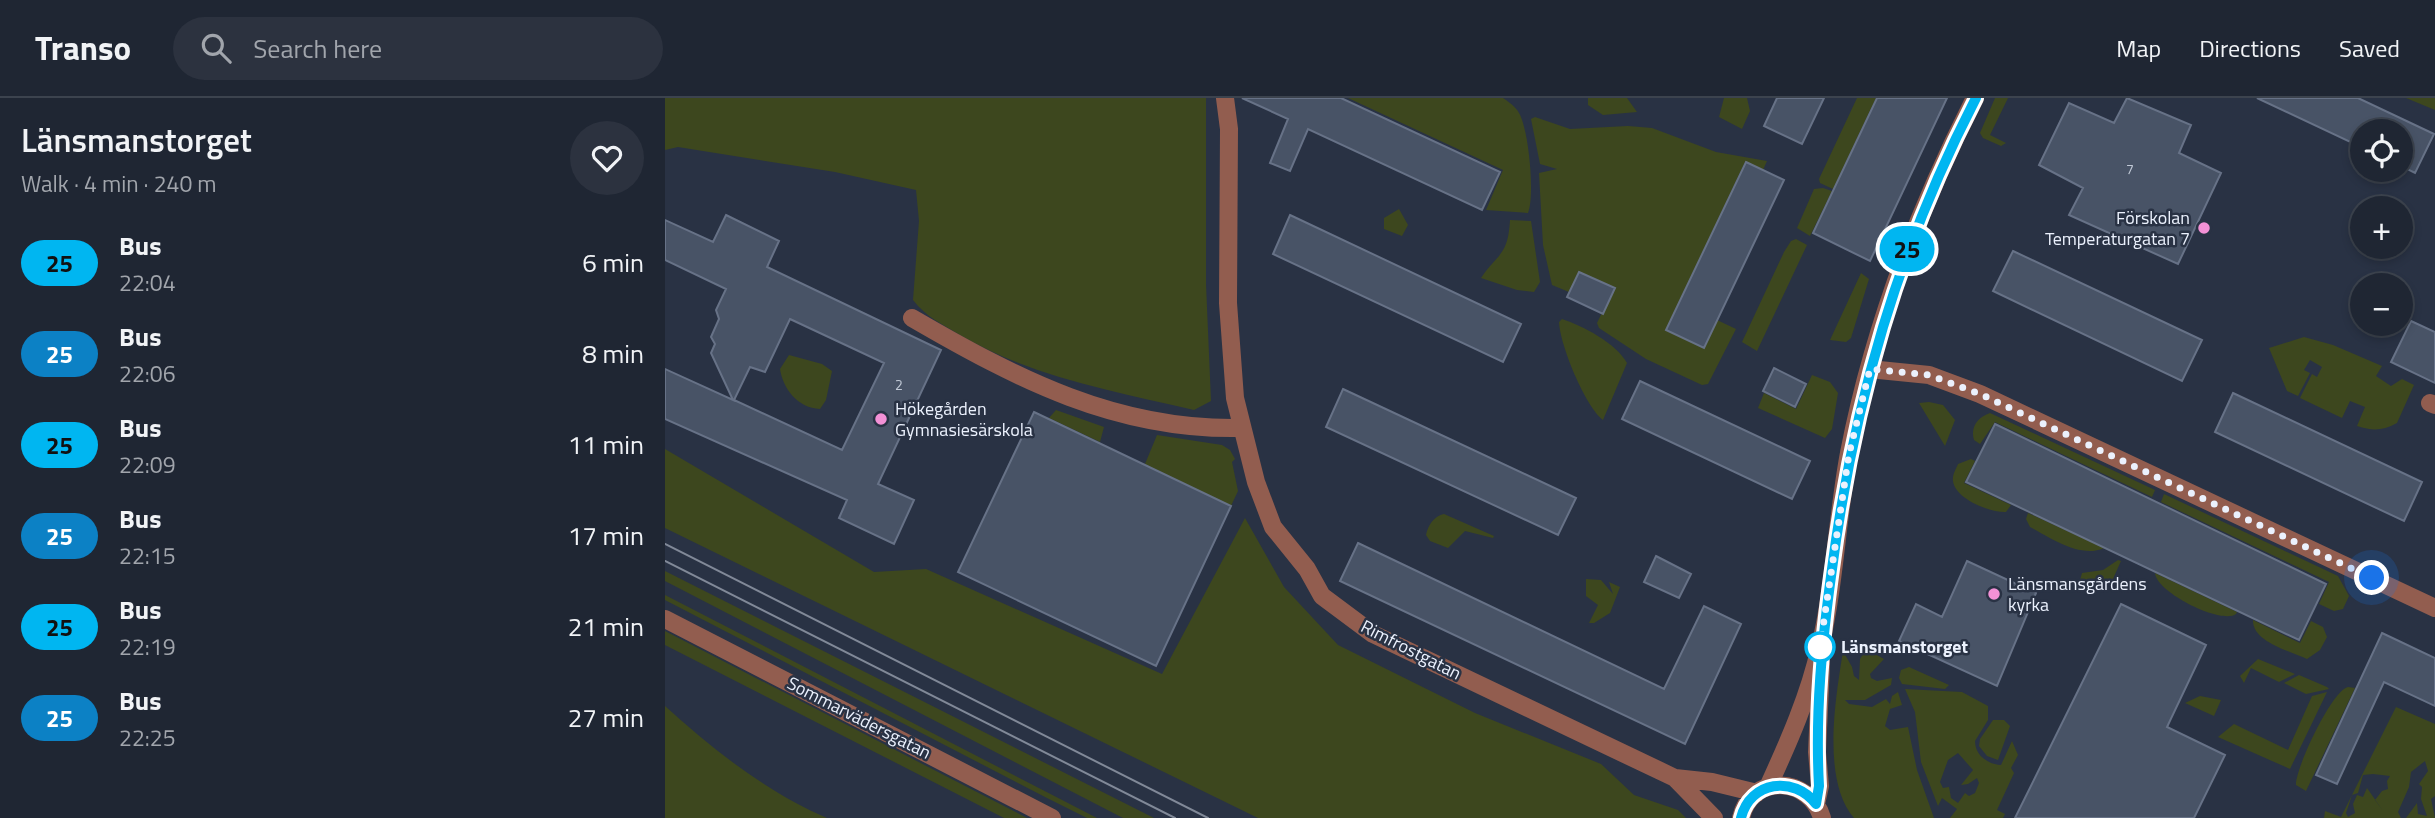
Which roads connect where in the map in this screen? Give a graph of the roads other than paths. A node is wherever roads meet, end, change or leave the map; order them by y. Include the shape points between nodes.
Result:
1 (1225, 98) edge
2 (1975, 98) edge
3 (912, 318) dead end
4 (1870, 369) junction
5 (1242, 428) junction
6 (2435, 608) edge
7 (665, 619) edge
8 (1820, 647) junction
9 (1675, 778) junction
10 (1762, 790) junction
11 (1821, 814) edge
12 (1052, 818) edge
13 (1714, 818) edge
14 (1741, 818) edge

1 - 5 street, Rimfrostgatan via 1229,129 1228,303 1235,398
2 - 4 street via 1903,258
3 - 5 street via 991,363 1073,400 1155,421
4 - 6 street via 1929,375 1980,394
4 - 8 street via 1849,454
5 - 9 street, Rimfrostgatan via 1273,527 1322,596 1373,634
7 - 12 street, Sommarvädersgatan
8 - 10 street via 1800,715
8 - 11 street
9 - 10 street, Rimfrostgatan
9 - 13 street, Rimfrostgatan
10 - 11 street, Rimfrostgatan via 1795,787
10 - 14 street via 1745,806

